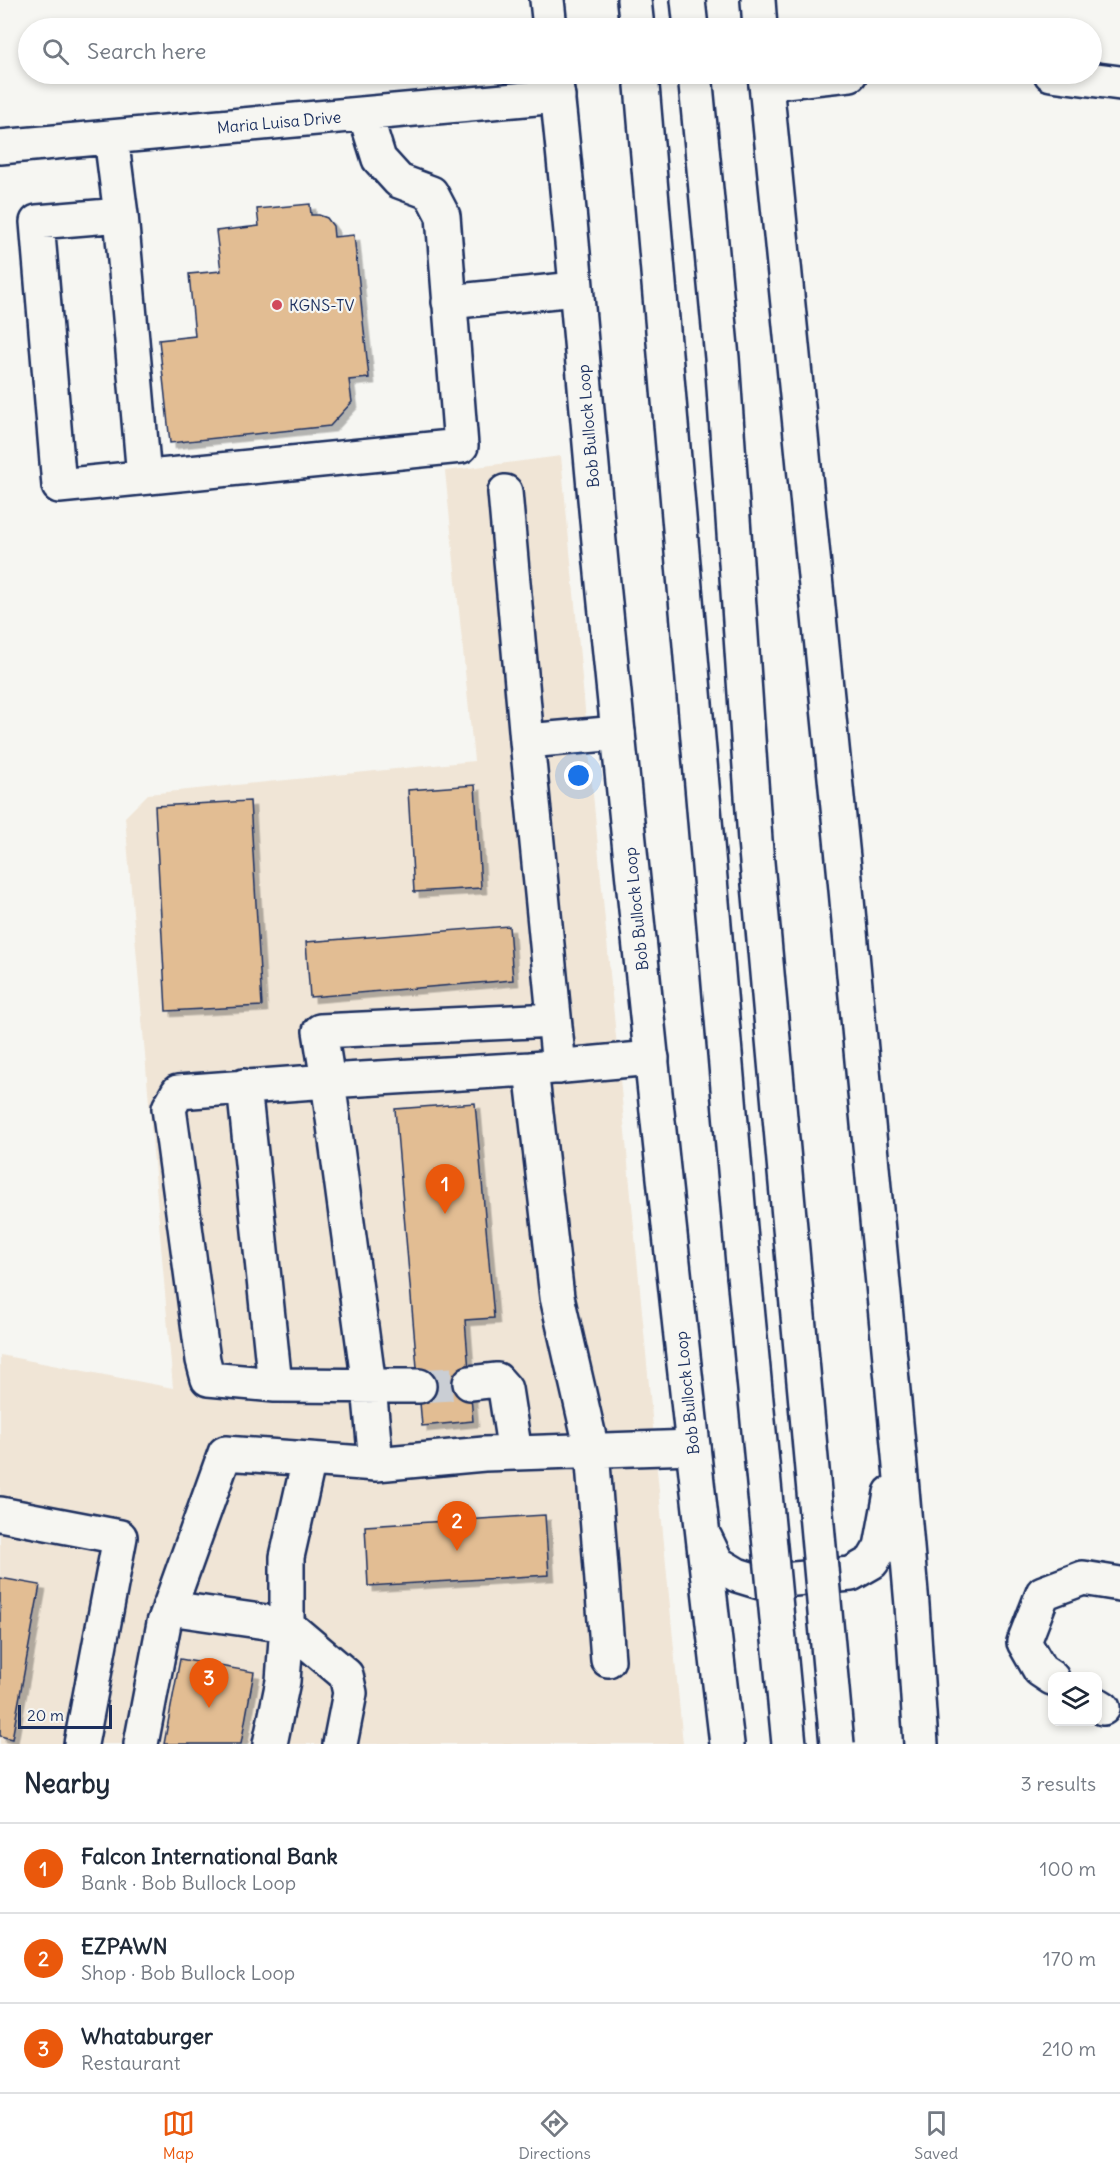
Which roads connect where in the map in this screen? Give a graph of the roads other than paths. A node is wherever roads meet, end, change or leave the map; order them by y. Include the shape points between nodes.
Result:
1 (547, 0) edge
2 (634, 0) edge
3 (688, 0) edge
4 (758, 0) edge
5 (549, 18) edge
6 (636, 18) edge
7 (690, 18) edge
8 (759, 18) edge
9 (1102, 81) edge
10 (1120, 83) edge
11 (642, 84) edge
12 (696, 84) edge
13 (766, 84) edge
14 (556, 85) edge
15 (365, 114) junction
16 (111, 137) junction
17 (0, 147) edge
18 (121, 215) junction
19 (575, 289) junction
20 (449, 302) junction
21 (144, 477) junction
22 (505, 492) dead end
23 (618, 733) junction
24 (526, 741) junction
25 (554, 1020) junction
26 (652, 1058) junction
27 (545, 1068) junction
28 (328, 1081) junction
29 (244, 1086) junction
30 (470, 1383) tunnel mouth
31 (275, 1385) junction
32 (369, 1386) junction
33 (419, 1386) tunnel mouth
34 (693, 1447) junction
35 (592, 1450) junction
36 (515, 1453) junction
37 (899, 1455) junction
38 (309, 1459) junction
39 (376, 1464) junction
40 (0, 1514) edge
41 (702, 1530) junction
42 (1120, 1584) edge
43 (169, 1608) junction
44 (287, 1625) junction
45 (608, 1660) dead end
46 (1048, 1675) edge
47 (723, 1743) edge
48 (81, 1744) edge
49 (141, 1744) edge
50 (270, 1744) edge
51 (340, 1744) edge
52 (789, 1744) edge
53 (837, 1744) edge
54 (921, 1744) edge

1 - 5 main road
2 - 6 main road
3 - 7 main road
4 - 8 main road
9 - 10 main road
11 - 52 main road, bridge via 744,1275
12 - 53 main road, bridge via 722,358 755,840
13 - 37 main road
14 - 15 main road, Maria Luisa Drive
14 - 19 main road, Bob Bullock Loop
15 - 16 main road, Maria Luisa Drive
15 - 20 main road via 379,159 399,181 431,193 443,216
16 - 17 main road, Maria Luisa Drive
16 - 18 main road
18 - 21 main road
18 - 21 main road via 37,222 59,486
19 - 20 main road
19 - 23 main road, Bob Bullock Loop
20 - 21 main road via 461,446
22 - 24 main road
23 - 24 main road
23 - 26 main road, Bob Bullock Loop
24 - 25 main road
25 - 27 main road
25 - 28 main road via 320,1031
26 - 27 main road
26 - 34 main road, Bob Bullock Loop
27 - 28 main road
27 - 35 main road via 557,1297
28 - 29 main road
28 - 32 main road
29 - 31 main road
29 - 31 main road via 178,1092 169,1108 208,1379
30 - 36 main road via 497,1380 505,1389
31 - 32 main road
32 - 33 main road
32 - 39 main road
34 - 35 main road
34 - 41 main road, Bob Bullock Loop
35 - 36 main road
35 - 45 main road
36 - 39 main road
37 - 41 main road via 880,1547 872,1562 851,1574 760,1582 717,1563
37 - 54 main road
38 - 39 main road
38 - 43 main road via 225,1453
38 - 44 main road via 287,1557
40 - 48 main road via 120,1537
41 - 47 main road, Bob Bullock Loop
42 - 46 main road via 1083,1578 1043,1593 1024,1642 1040,1670
43 - 44 main road
43 - 49 main road
44 - 50 main road via 283,1681
44 - 51 main road via 346,1675 350,1693

